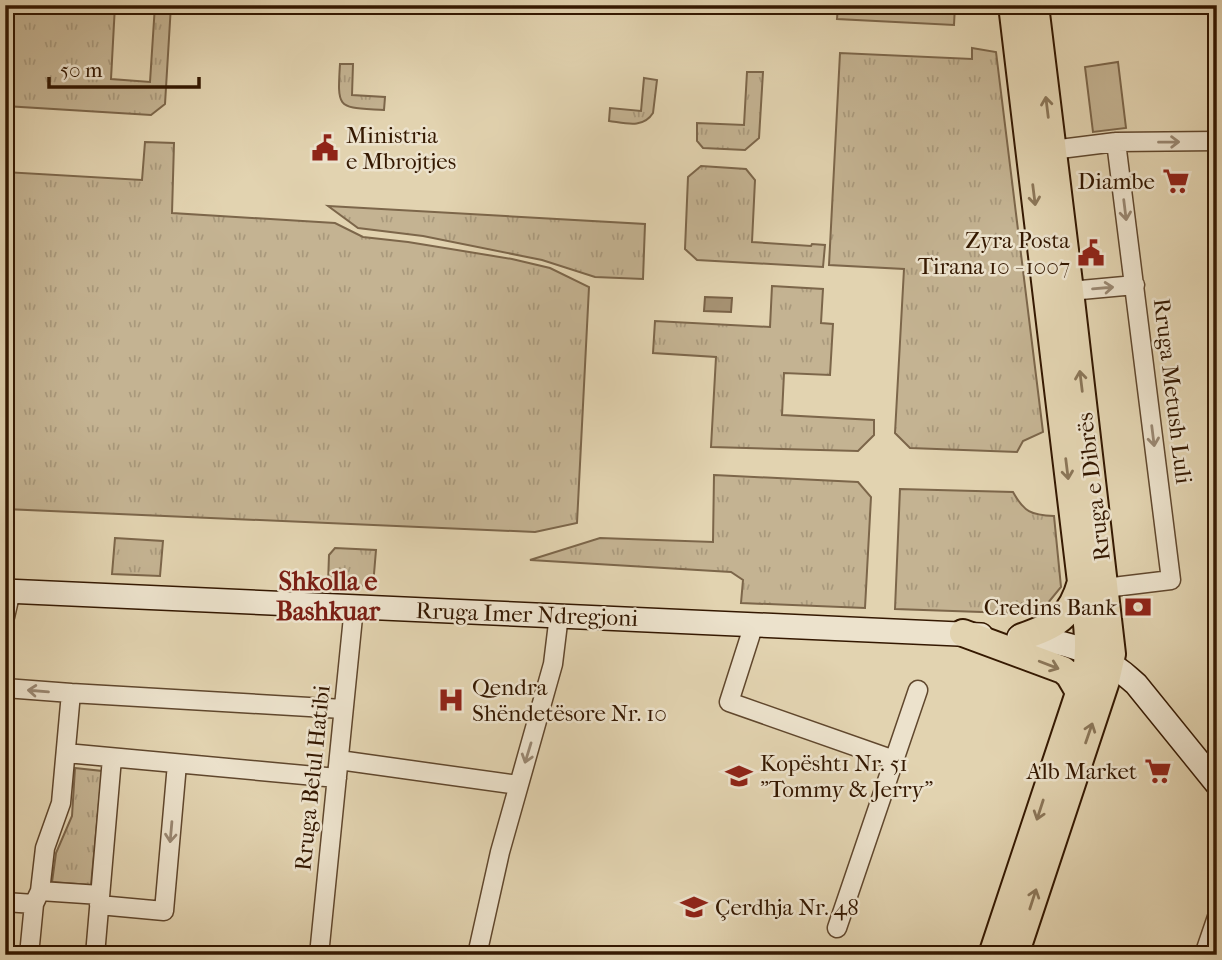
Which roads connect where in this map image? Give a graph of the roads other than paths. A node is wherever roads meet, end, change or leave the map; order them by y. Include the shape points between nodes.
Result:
1 (1012, 5) edge
2 (1035, 5) edge
3 (1217, 141) edge
4 (1116, 142) junction
5 (1052, 150) junction
6 (1135, 285) junction
7 (1070, 291) junction
8 (1093, 585) junction
9 (8, 591) edge
10 (354, 607) junction
11 (559, 615) junction
12 (5, 617) edge
13 (754, 624) junction
14 (963, 634) junction
15 (1022, 637) junction
16 (1100, 658) junction
17 (5, 688) edge
18 (918, 690) dead end
19 (1079, 692) junction
20 (71, 694) junction
21 (344, 709) junction
22 (66, 753) junction
23 (112, 758) junction
24 (894, 760) junction
25 (177, 764) junction
26 (338, 769) junction
27 (1216, 780) edge
28 (518, 785) junction
29 (37, 897) junction
30 (99, 900) junction
31 (5, 902) edge
32 (1217, 917) edge
33 (837, 928) dead end
34 (29, 955) edge
35 (95, 955) edge
36 (319, 955) edge
37 (477, 955) edge
38 (992, 955) edge
39 (1015, 955) edge
40 (1204, 955) edge

1 -> 8 main road, Rruga e Dibrës
5 -> 2 main road, Rruga e Dibrës
4 -> 3 street
4 - 5 street
4 -> 6 street, Rruga Metush Luli
5 - 7 main road, Rruga e Dibrës
7 -> 6 street
6 -> 8 street, Rruga Metush Luli via 1171,580
8 -> 7 main road, Rruga e Dibrës
8 - 15 main road via 1044,629
8 - 16 main road, Rruga e Dibrës via 1087,623
9 - 10 street, Rruga Imer Ndregjoni
9 - 12 street
10 - 11 street, Rruga Imer Ndregjoni
10 - 21 street, Rruga Belul Hatibi
11 - 13 street, Rruga Imer Ndregjoni
11 -> 28 street via 553,664
13 - 14 street, Rruga Imer Ndregjoni
13 - 24 street via 729,702
14 - 15 street, Rruga Imer Ndregjoni
14 -> 19 main road via 1063,670
15 - 16 street, Rruga Imer Ndregjoni via 1054,640
16 - 19 main road, Rruga e Dibrës via 1086,672
16 - 27 street via 1136,684
39 -> 16 main road, Rruga e Dibrës
20 -> 17 street
18 - 24 street
19 -> 38 main road, Rruga e Dibrës
20 - 21 street
20 - 22 street
21 - 26 street, Rruga Belul Hatibi
22 - 23 street
22 - 29 street via 61,803 45,848
23 - 25 street
23 - 30 street
24 - 33 street
25 - 26 street
25 -> 30 street via 164,911
26 - 28 street
26 - 36 street, Rruga Belul Hatibi
28 - 37 street
29 - 30 street
29 - 31 street
29 - 34 street
30 - 35 street
32 - 40 street

